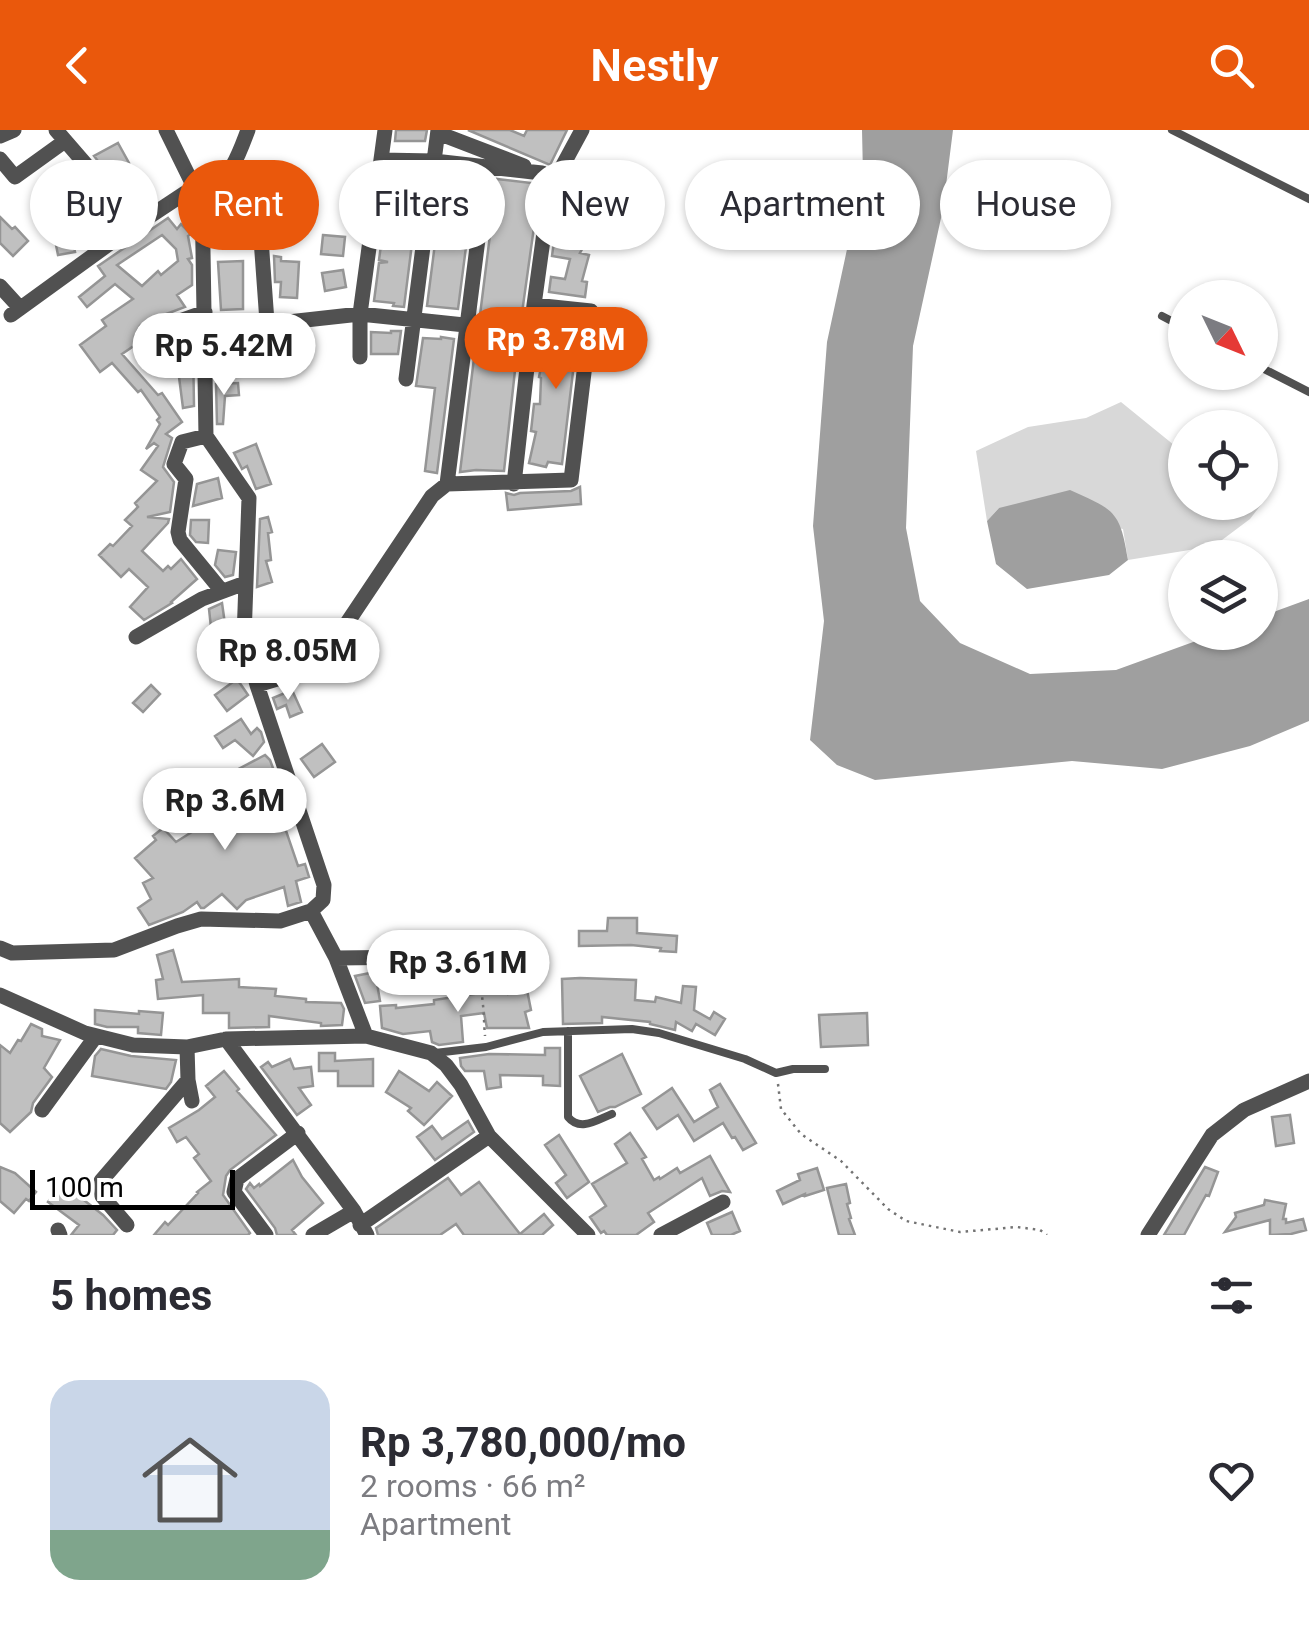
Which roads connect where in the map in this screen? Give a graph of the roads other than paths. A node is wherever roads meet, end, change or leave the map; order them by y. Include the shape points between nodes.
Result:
1 (14, 130) edge
2 (166, 130) edge
3 (248, 130) edge
4 (386, 130) edge
5 (582, 130) edge
6 (1172, 130) edge
7 (438, 131) edge
8 (0, 136) edge
9 (60, 136) edge
10 (0, 159) edge
11 (81, 160) edge
12 (183, 160) edge
13 (235, 160) edge
14 (381, 160) edge
15 (434, 160) edge
16 (560, 160) edge
17 (525, 165) edge
18 (1309, 199) edge
19 (100, 250) edge
20 (202, 250) edge
21 (262, 250) edge
22 (369, 250) edge
23 (423, 250) edge
24 (477, 250) edge
25 (542, 250) edge
26 (0, 286) edge
27 (534, 305) junction
28 (591, 310) dead end
29 (205, 312) junction
30 (360, 314) junction
31 (1162, 316) dead end
32 (414, 319) junction
33 (1168, 319) edge
34 (267, 322) junction
35 (468, 325) junction
36 (206, 331) junction
37 (531, 332) junction
38 (146, 336) dead end
39 (586, 356) dead end
40 (360, 358) dead end
41 (1278, 376) edge
42 (406, 380) dead end
43 (1309, 392) edge
44 (206, 436) junction
45 (447, 484) junction
46 (514, 484) junction
47 (246, 583) junction
48 (221, 590) junction
49 (136, 637) dead end
50 (257, 686) junction
51 (312, 911) junction
52 (0, 948) edge
53 (424, 957) road end
54 (336, 958) junction
55 (0, 996) edge
56 (568, 1031) junction
57 (96, 1036) junction
58 (366, 1036) junction
59 (226, 1039) junction
60 (186, 1047) junction
61 (431, 1053) junction
62 (825, 1069) dead end
63 (188, 1080) junction
64 (1309, 1082) edge
65 (192, 1101) dead end
66 (42, 1110) dead end
67 (612, 1114) dead end
68 (298, 1132) junction
69 (489, 1136) junction
70 (724, 1202) dead end
71 (575, 1223) junction
72 (361, 1224) edge
73 (127, 1226) dead end
74 (266, 1235) edge
75 (313, 1235) edge
76 (560, 1235) edge
77 (588, 1235) edge
78 (661, 1235) edge
79 (1148, 1235) edge

1 - 8 street
2 - 12 street
3 - 13 street
4 - 14 street
5 - 16 street
6 - 18 lane
7 - 15 street
7 - 17 street
9 - 10 street via 15,177
9 - 11 street
19 - 26 street via 15,311
20 - 29 street
21 - 34 street
22 - 30 street
23 - 32 street
24 - 35 street
25 - 27 street
27 - 28 street
27 - 37 street
29 - 36 street
29 - 38 street
30 - 32 street
30 - 34 street
30 - 40 street
31 - 33 lane
32 - 35 street
32 - 42 street
34 - 36 street
35 - 37 street
35 - 45 street
36 - 44 street
37 - 46 street
39 - 46 street via 571,480
41 - 43 lane
44 - 47 street via 249,498
44 - 48 street via 182,442 174,464 186,480 178,532
45 - 46 street
45 - 50 street via 432,496 323,654
47 - 48 street
47 - 50 street via 244,638
48 - 49 street
50 - 51 street via 324,885 323,900
51 - 52 street via 280,921 200,919 114,950
51 - 54 street
53 - 54 street
54 - 58 street
55 - 57 street
56 - 61 lane
56 - 62 lane via 660,1033 776,1072
56 - 67 lane via 570,1122 581,1126
57 - 60 street
57 - 66 street
58 - 59 street
58 - 61 street
59 - 60 street
59 - 68 street
60 - 63 street
61 - 69 street via 461,1085
63 - 65 street
63 - 73 street via 101,1181 102,1196
64 - 79 street via 1244,1110 1212,1135
68 - 72 street
68 - 74 street via 236,1179 234,1192
69 - 71 street
69 - 72 street
70 - 78 street
71 - 76 street
71 - 77 street
72 - 75 street

